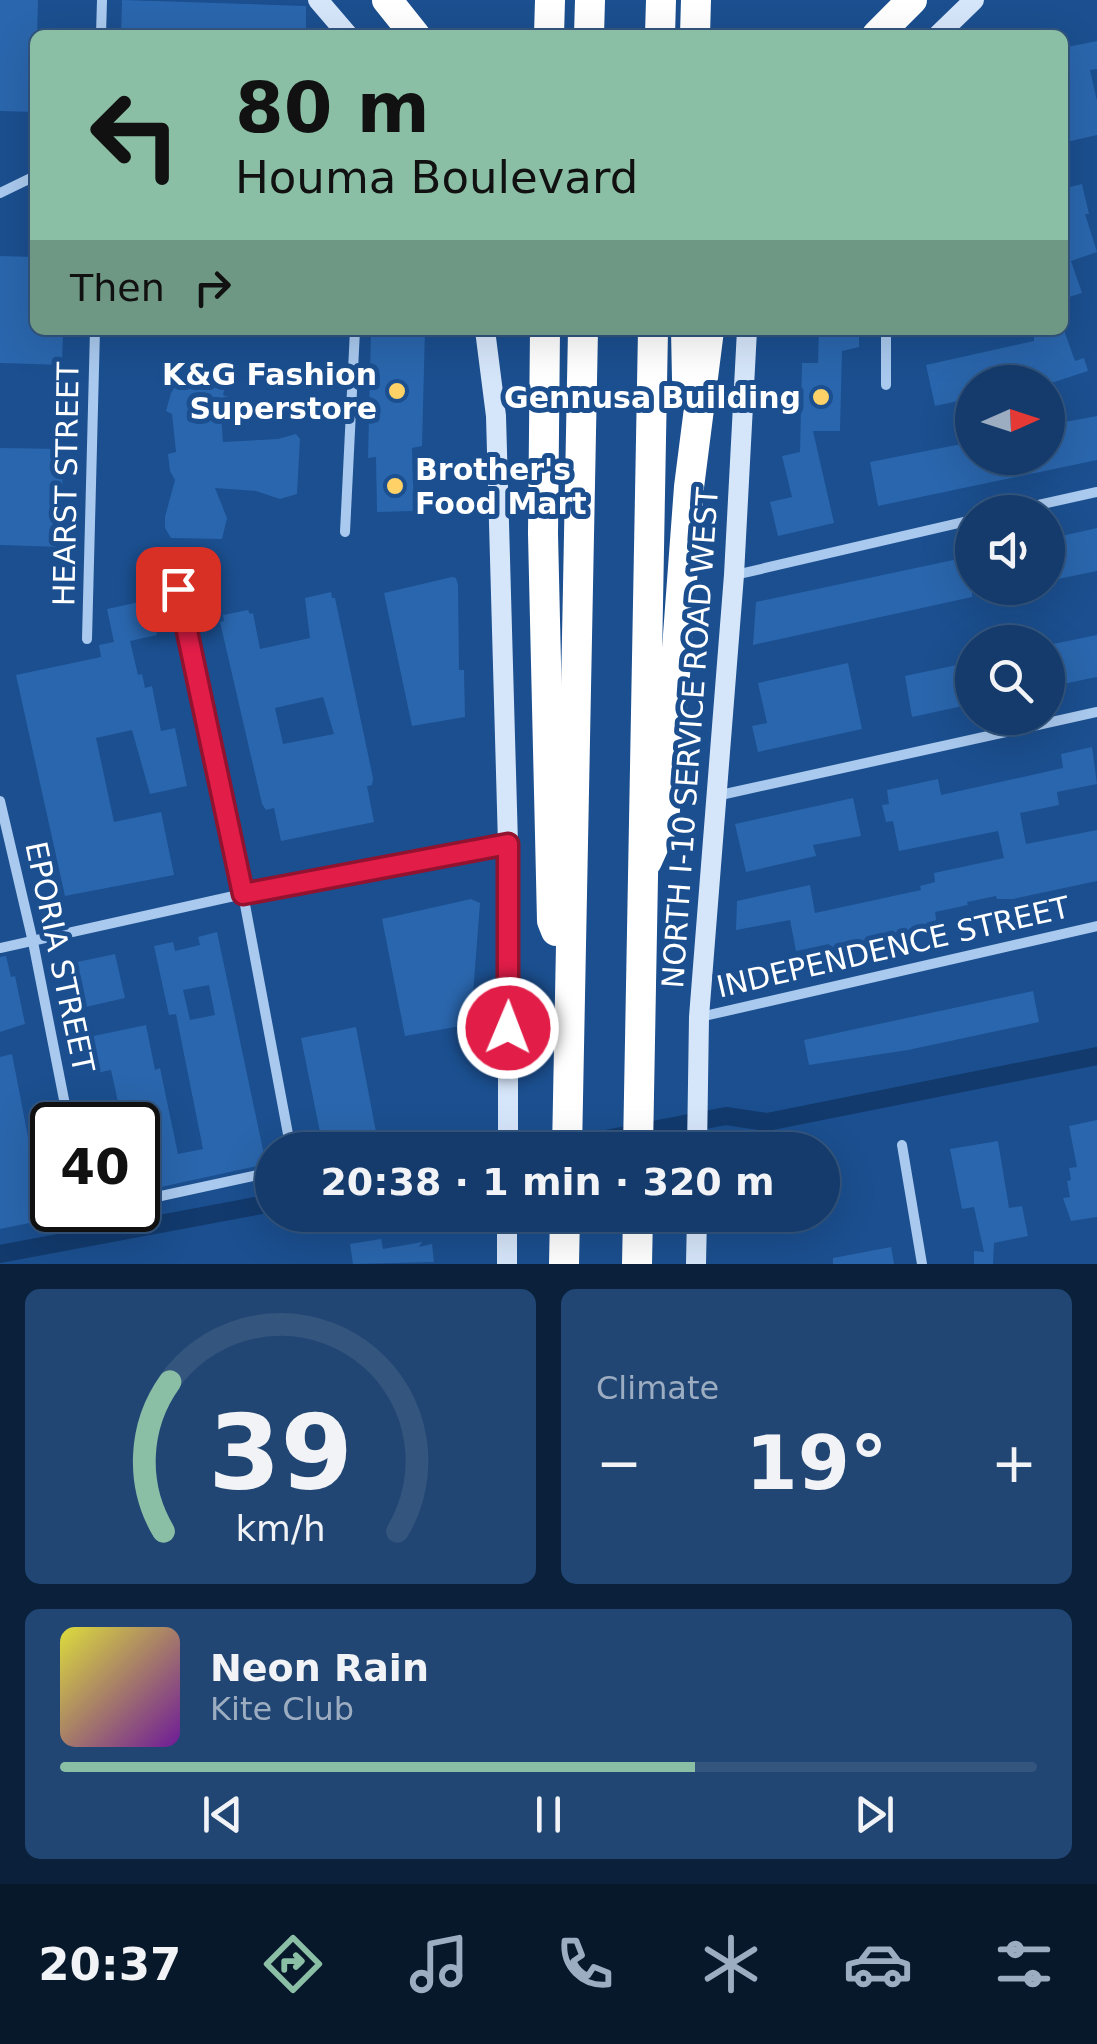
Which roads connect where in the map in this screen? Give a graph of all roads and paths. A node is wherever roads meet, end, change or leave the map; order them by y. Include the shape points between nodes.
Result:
1 (102, 0) edge
2 (318, 0) edge
3 (387, 0) edge
4 (550, 0) edge
5 (590, 0) edge
6 (661, 0) edge
7 (696, 0) edge
8 (912, 0) edge
9 (974, 0) edge
10 (102, 30) edge
11 (344, 30) edge
12 (410, 30) edge
13 (549, 30) edge
14 (589, 30) edge
15 (660, 30) edge
16 (696, 30) edge
17 (882, 30) edge
18 (943, 30) edge
19 (30, 178) edge
20 (0, 193) edge
21 (95, 335) edge
22 (354, 335) edge
23 (487, 335) edge
24 (584, 335) edge
25 (653, 335) edge
26 (686, 335) edge
27 (708, 335) edge
28 (747, 335) edge
29 (886, 335) edge
30 (543, 336) edge
31 (886, 385) dead end
32 (689, 487) junction
33 (1097, 492) edge
34 (1065, 499) edge
35 (955, 524) edge
36 (345, 532) dead end
37 (734, 575) junction
38 (178, 589) dead end
39 (88, 639) dead end
40 (1097, 712) edge
41 (715, 796) junction
42 (0, 800) edge
43 (508, 844) junction
44 (642, 871) junction
45 (243, 894) junction
46 (1097, 926) edge
47 (33, 942) junction
48 (0, 948) edge
49 (571, 971) junction
50 (700, 1017) junction
51 (64, 1102) edge
52 (287, 1132) edge
53 (508, 1132) edge
54 (567, 1132) edge
55 (638, 1132) edge
56 (698, 1132) edge
57 (902, 1145) dead end
58 (255, 1176) edge
59 (160, 1196) edge
60 (507, 1232) edge
61 (565, 1232) edge
62 (638, 1232) edge
63 (697, 1232) edge
64 (507, 1264) edge
65 (564, 1264) edge
66 (637, 1264) edge
67 (696, 1264) edge
68 (922, 1264) edge

1 - 10 street
2 - 11 street
3 - 12 highway
4 - 13 highway
5 - 14 highway
6 - 15 highway
7 - 16 highway
8 - 17 highway
9 - 18 street
19 - 20 street
21 - 39 street, HEARST STREET
22 - 36 street
23 - 43 street via 496,416
24 - 49 highway
25 - 44 highway
26 - 32 highway
27 - 32 highway
28 - 37 street, NORTH I-10 SERVICE ROAD WEST
29 - 31 street
30 - 49 highway via 552,921
32 - 44 highway via 664,823
33 - 34 street
35 - 37 street
37 - 41 street, NORTH I-10 SERVICE ROAD WEST
38 - 45 street
40 - 41 street
41 - 50 street, NORTH I-10 SERVICE ROAD WEST
42 - 47 street, EPORIA STREET
43 - 45 street
43 - 53 street
44 - 55 highway
45 - 47 street
45 - 52 street
46 - 50 street, INDEPENDENCE STREET
47 - 48 street
47 - 51 street, EPORIA STREET
49 - 54 highway
50 - 56 street, NORTH I-10 SERVICE ROAD WEST
57 - 68 street
58 - 59 street
60 - 64 street
61 - 65 highway
62 - 66 highway
63 - 67 street

